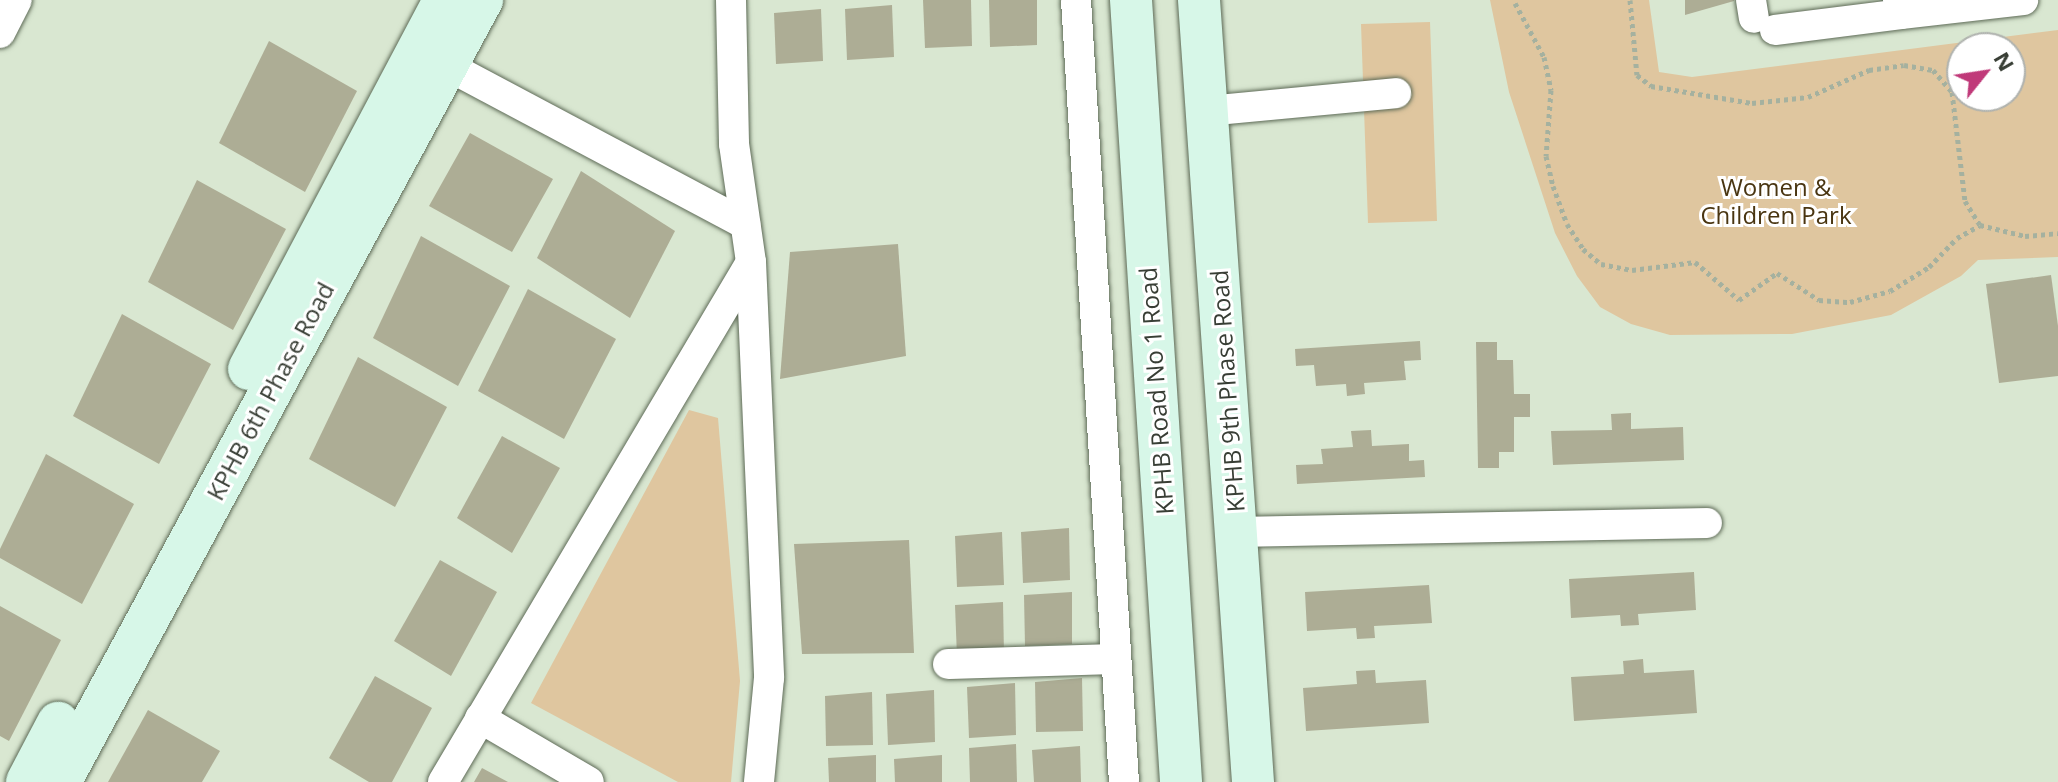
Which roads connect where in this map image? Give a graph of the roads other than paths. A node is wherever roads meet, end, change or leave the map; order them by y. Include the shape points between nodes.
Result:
1 (17, 0) edge
2 (444, 0) edge
3 (482, 0) edge
4 (731, 0) edge
5 (1076, 0) edge
6 (1131, 0) edge
7 (1199, 0) edge
8 (2023, 0) edge
9 (1899, 7) edge
10 (1760, 16) edge
11 (0, 33) edge
12 (446, 65) junction
13 (1396, 93) dead end
14 (1207, 111) junction
15 (745, 224) junction
16 (751, 262) junction
17 (1707, 523) dead end
18 (1237, 532) junction
19 (1116, 659) junction
20 (948, 664) dead end
21 (480, 718) junction
22 (27, 782) edge
23 (60, 782) edge
24 (443, 782) edge
25 (589, 782) edge
26 (759, 782) edge
27 (1124, 782) edge
28 (1181, 782) edge
29 (1253, 782) edge

1 - 11 street
2 - 22 street, KPHB 6th Phase Road
3 - 12 street, KPHB 6th Phase Road
4 - 15 street via 734,144
5 - 19 street
6 - 28 street, KPHB Road No 1 Road
7 - 14 street, KPHB 9th Phase Road
8 - 9 street
9 - 10 street
12 - 15 street
12 - 23 street, KPHB 6th Phase Road
13 - 14 street
14 - 18 street, KPHB 9th Phase Road
15 - 16 street
16 - 21 street
16 - 26 street via 769,678
17 - 18 street
18 - 29 street, KPHB 9th Phase Road
19 - 20 street
19 - 27 street
21 - 24 street
21 - 25 street

